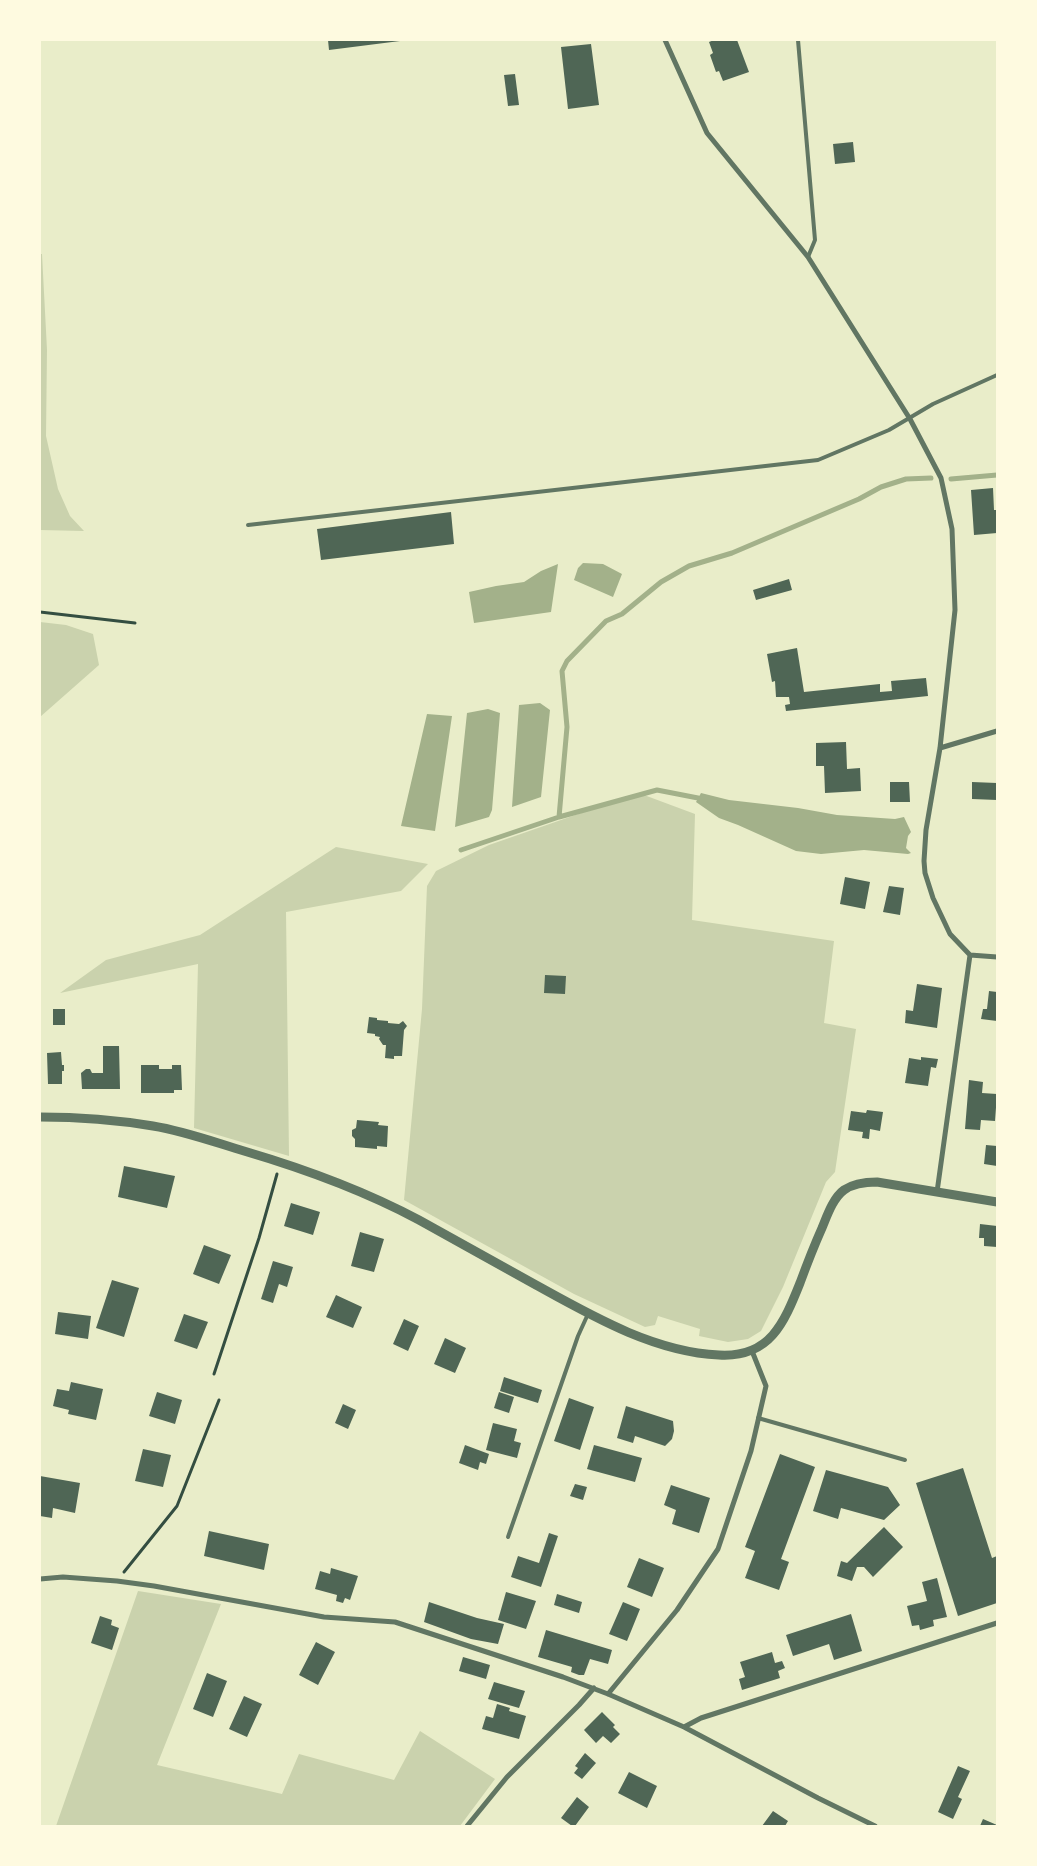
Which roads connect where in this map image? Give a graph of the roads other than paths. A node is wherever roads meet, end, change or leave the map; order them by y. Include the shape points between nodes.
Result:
1 (665, 40) edge
2 (798, 40) edge
3 (808, 258) junction
4 (997, 375) edge
5 (910, 419) junction
6 (248, 525) dead end
7 (997, 731) edge
8 (940, 748) junction
9 (970, 955) junction
10 (997, 957) edge
11 (40, 1117) edge
12 (937, 1193) junction
13 (997, 1202) edge
14 (588, 1314) junction
15 (752, 1351) junction
16 (758, 1418) junction
17 (905, 1460) dead end
18 (508, 1537) dead end
19 (40, 1579) edge
20 (997, 1623) edge
21 (594, 1688) junction
22 (608, 1694) junction
23 (684, 1727) junction
24 (467, 1826) edge
25 (875, 1826) edge

1 - 3 street via 707,133
2 - 3 lane via 814,240
3 - 5 street
4 - 5 lane via 933,404
5 - 6 lane via 818,460
5 - 8 street via 941,478 952,529 955,610
7 - 8 street
8 - 9 street via 924,860 932,898 950,934
9 - 10 street
9 - 12 street
11 - 14 street via 155,1127 300,1167 415,1218
12 - 13 street
12 - 15 street via 877,1182 859,1183 845,1189 828,1213 782,1325 764,1344
14 - 15 street via 672,1348 722,1356
14 - 18 lane
15 - 16 street via 766,1386
16 - 17 lane
16 - 22 street via 751,1451 718,1549 677,1610
19 - 21 street via 117,1581 324,1617 394,1622
20 - 23 street via 701,1718
21 - 22 street
21 - 24 street via 507,1777
22 - 23 street
23 - 25 street

